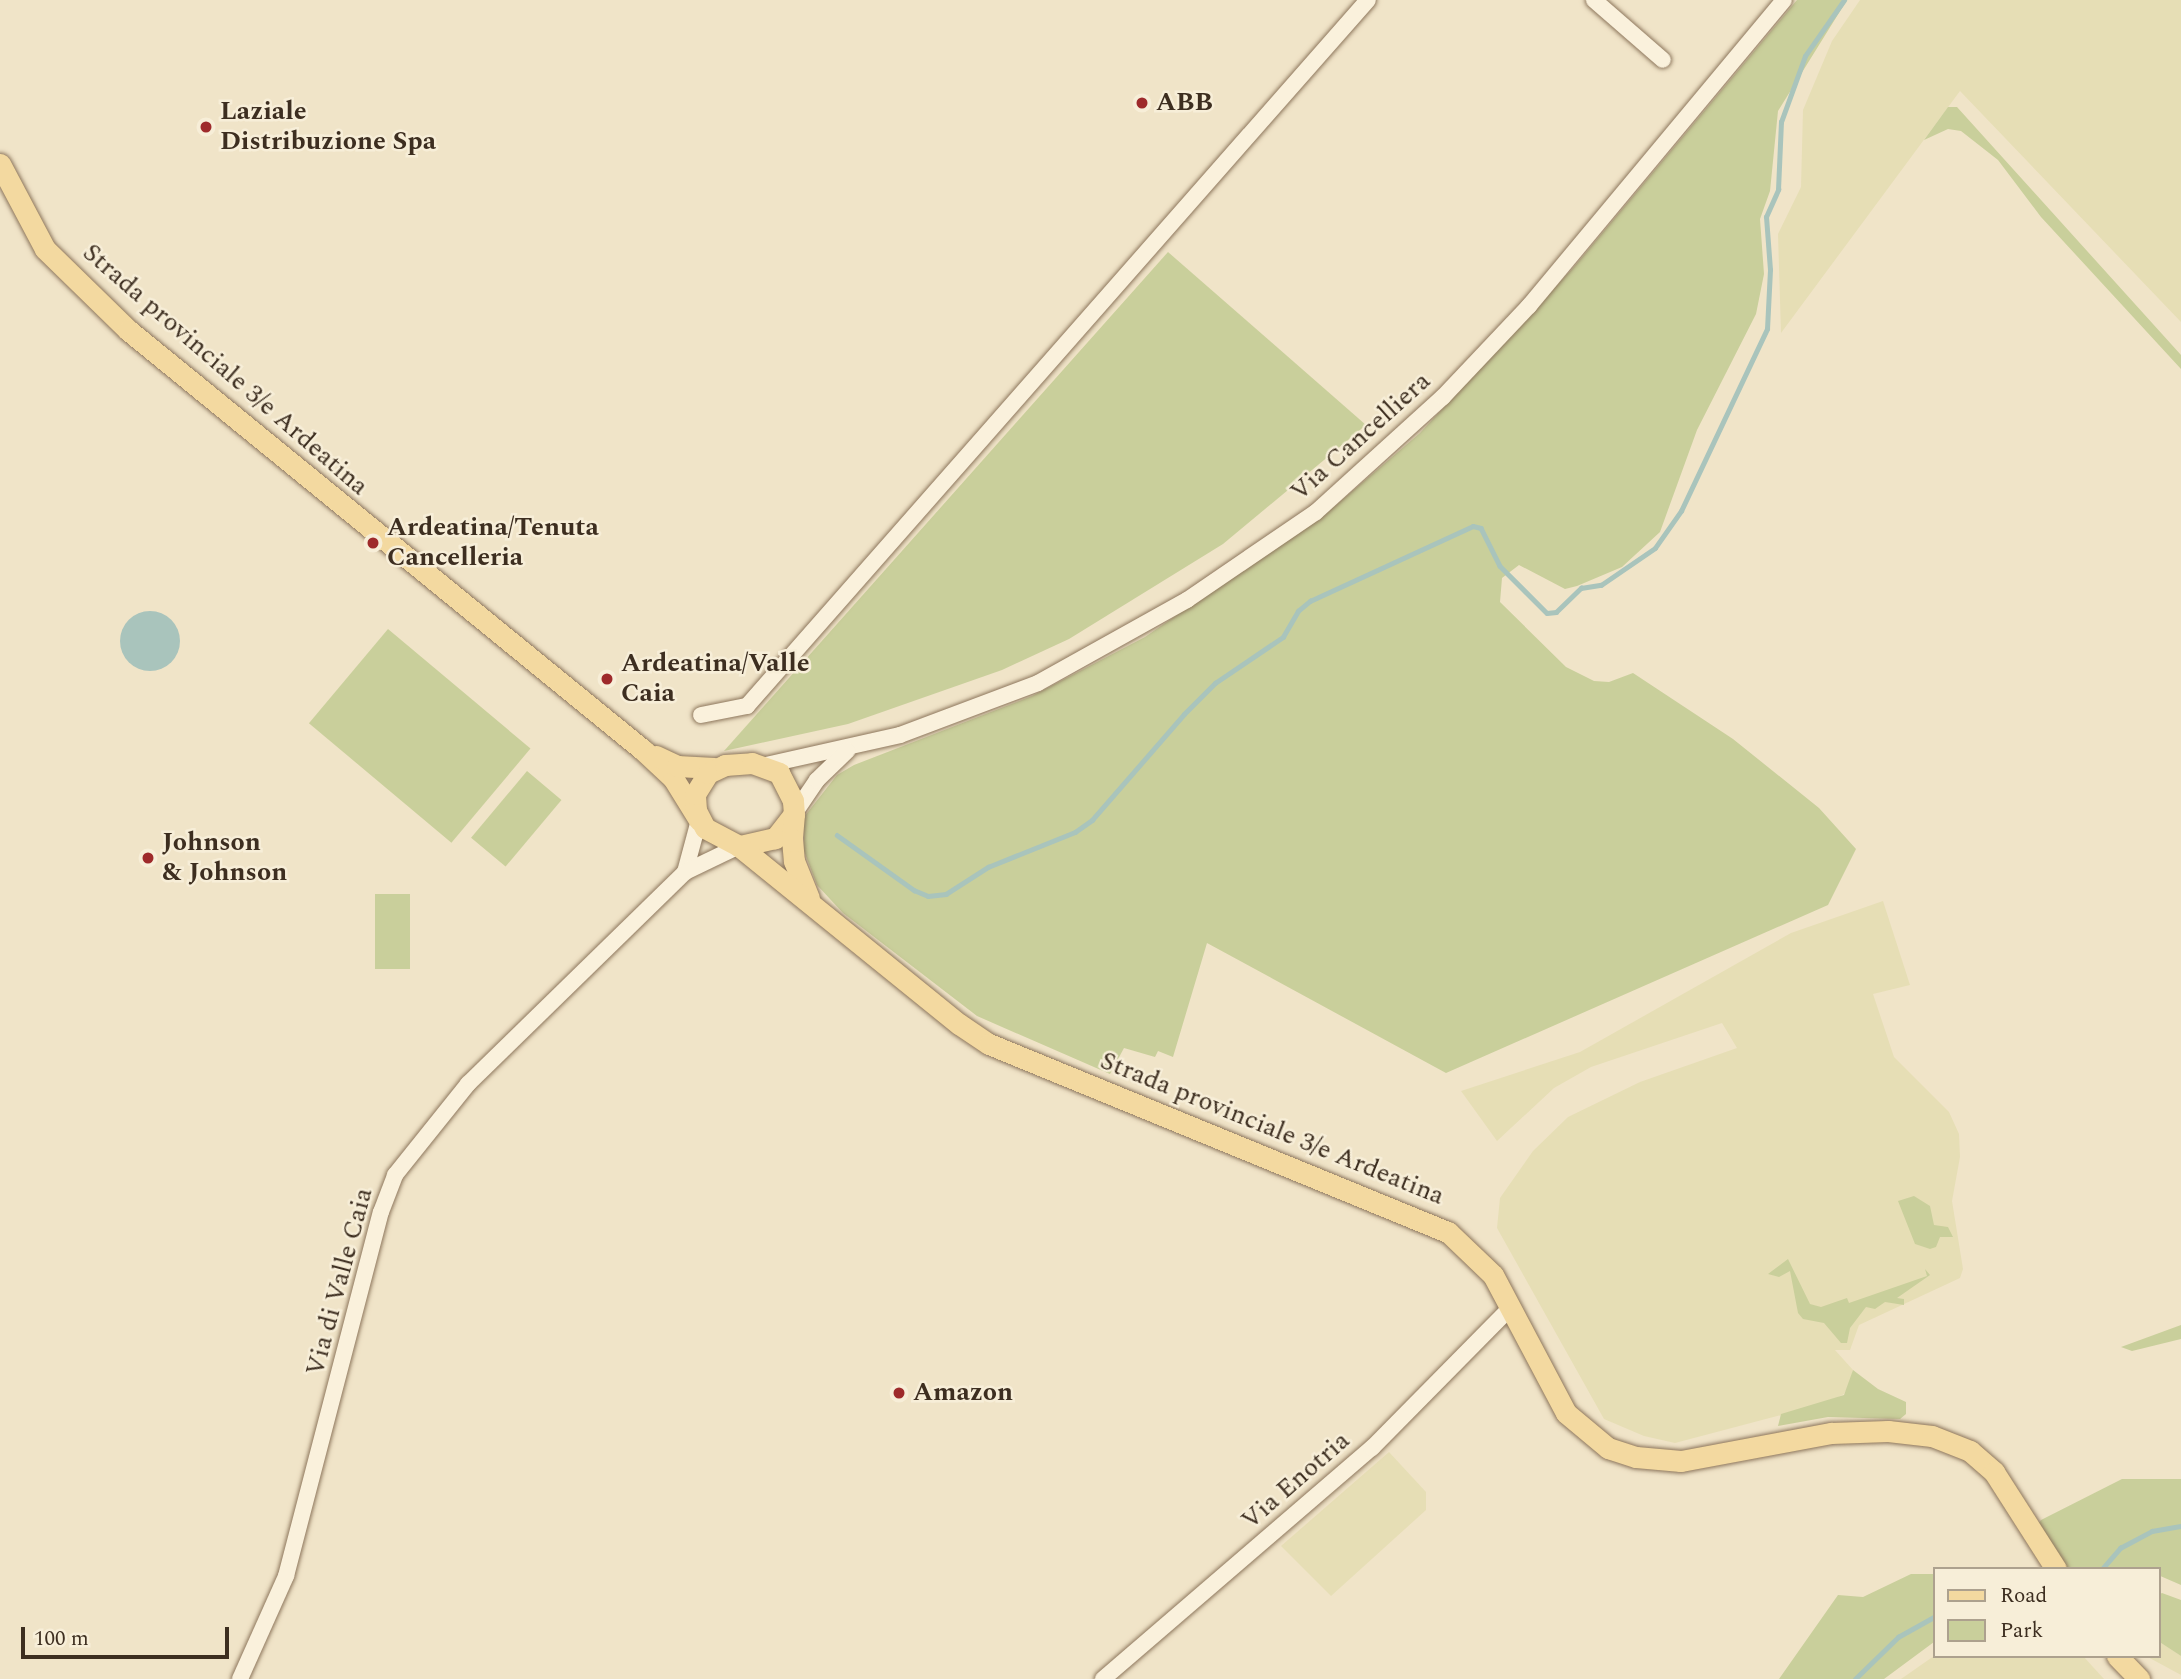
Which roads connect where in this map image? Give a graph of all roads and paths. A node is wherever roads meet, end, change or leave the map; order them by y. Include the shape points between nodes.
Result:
1 (1368, 0) edge
2 (1594, 0) edge
3 (1784, 0) edge
4 (1663, 60) dead end
5 (0, 164) edge
6 (701, 715) dead end
7 (643, 750) junction
8 (849, 750) junction
9 (766, 765) junction
10 (714, 768) junction
11 (794, 814) junction
12 (699, 820) junction
13 (739, 846) junction
14 (685, 872) junction
15 (814, 905) junction
16 (1511, 1307) junction
17 (2052, 1563) edge
18 (2119, 1658) edge
19 (240, 1679) edge
20 (1103, 1679) edge
21 (2139, 1679) edge

1 - 6 street via 747,706
2 - 4 street
3 - 8 street, Via Cancelliera via 1529,306 1443,397 1316,512 1230,573 1081,661 999,700
5 - 7 main road, Strada provinciale 3/e Ardeatina via 45,249 128,330
7 - 10 main road via 677,766
7 - 12 main road via 673,778
8 - 9 street, Via Cancelliera
8 - 11 street, Via Cancelliera via 817,780
9 - 10 main road
9 - 11 main road via 789,789
10 - 12 main road via 696,788
11 - 13 main road via 775,838
11 - 15 main road via 794,860
12 - 13 main road via 716,838
12 - 14 street
13 - 14 street, Via di Valle Caia
13 - 15 main road, Strada provinciale 3/e Ardeatina
14 - 19 street, Via di Valle Caia via 468,1084 395,1175 381,1212 286,1576
15 - 16 main road, Strada provinciale 3/e Ardeatina via 989,1044 1442,1228 1486,1266
16 - 17 main road, Strada provinciale 3/e Ardeatina via 1560,1405 1585,1433 1608,1448 1636,1457 1681,1461 1831,1433 1888,1431 1933,1437 1961,1447 1986,1464
16 - 20 street, Via Enotria via 1372,1448
18 - 21 main road

